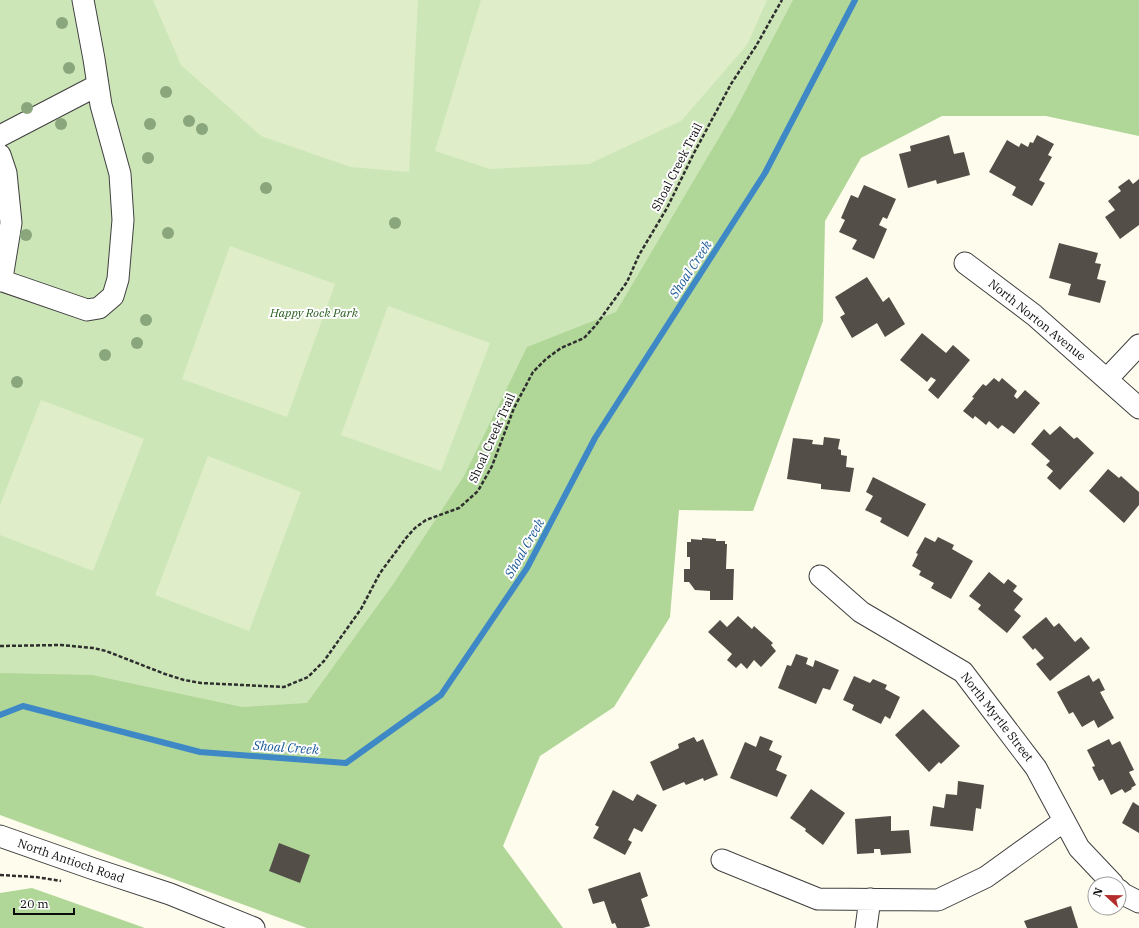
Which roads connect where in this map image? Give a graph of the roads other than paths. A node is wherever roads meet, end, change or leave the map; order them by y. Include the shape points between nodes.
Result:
1 (83, 0) edge
2 (98, 85) junction
3 (0, 136) edge
4 (0, 155) edge
5 (965, 263) dead end
6 (0, 280) edge
7 (1139, 345) edge
8 (1107, 380) junction
9 (1139, 408) edge
10 (820, 576) dead end
11 (1064, 821) junction
12 (0, 836) edge
13 (722, 860) dead end
14 (1105, 876) edge
15 (1127, 896) edge
16 (870, 899) junction
17 (1139, 902) edge
18 (254, 928) edge
19 (866, 928) edge

1 - 2 street
2 - 3 street
2 - 6 street via 100,105 120,174 123,220 118,279 113,296 99,308 86,310
4 - 6 street via 6,173 12,223
5 - 8 street, North Norton Avenue via 1034,315
7 - 8 street
8 - 9 street, North Norton Avenue
10 - 11 street, North Myrtle Street via 861,612 963,672 1036,768
11 - 14 street, North Myrtle Street via 1079,848
11 - 16 street via 986,877 938,900
12 - 18 street, North Antioch Road via 170,894
13 - 16 street via 818,899
15 - 17 street
16 - 19 street

